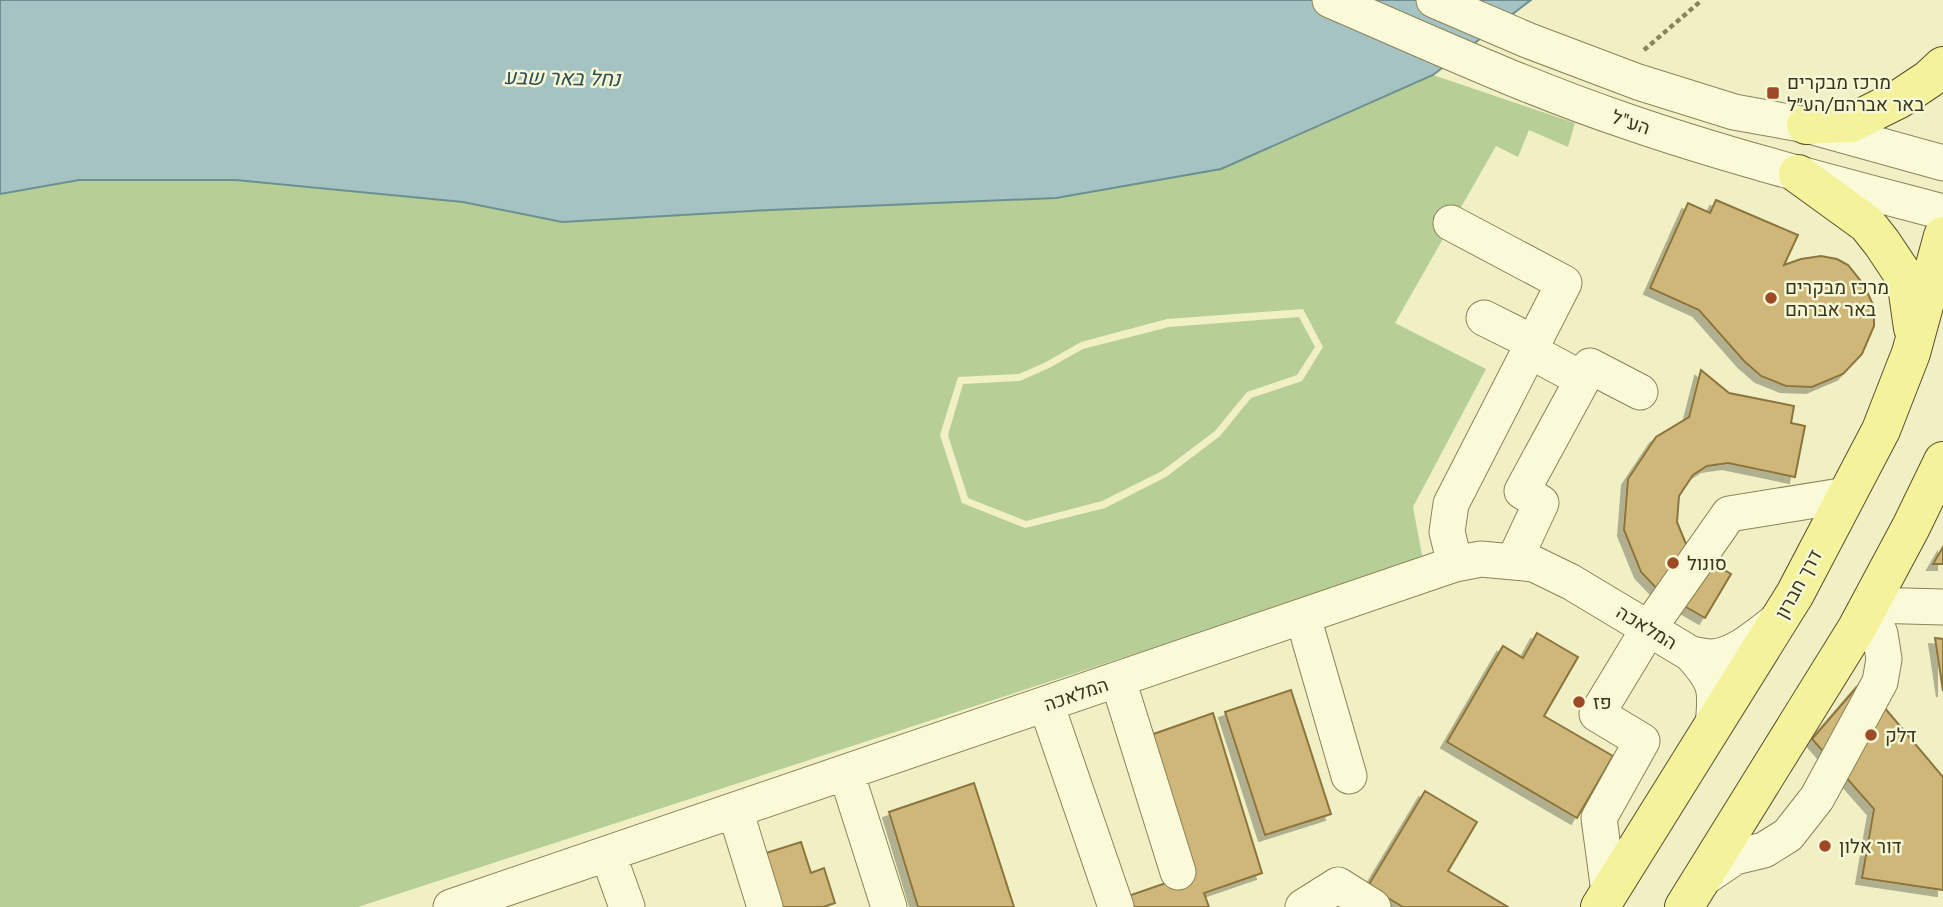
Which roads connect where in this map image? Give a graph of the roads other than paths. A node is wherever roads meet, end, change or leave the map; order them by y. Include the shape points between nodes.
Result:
1 (1330, 0) edge
2 (1434, 0) edge
3 (1943, 66) edge
4 (1806, 125) junction
5 (1943, 163) edge
6 (1798, 174) junction
7 (1943, 212) edge
8 (1451, 223) dead end
9 (1943, 236) edge
10 (1484, 318) dead end
11 (1915, 337) junction
12 (1532, 347) junction
13 (1582, 379) junction
14 (1640, 392) dead end
15 (1943, 461) edge
16 (1847, 495) junction
17 (1514, 561) junction
18 (1455, 564) junction
19 (1869, 605) junction
20 (1943, 607) edge
21 (1303, 617) junction
22 (1778, 621) junction
23 (1649, 628) junction
24 (1691, 654) junction
25 (1118, 680) junction
26 (1046, 704) junction
27 (1713, 725) junction
28 (846, 772) junction
29 (1349, 776) dead end
30 (735, 810) junction
31 (608, 854) junction
32 (1178, 872) dead end
33 (1693, 894) edge
34 (1604, 900) edge
35 (451, 907) edge
36 (627, 907) edge
37 (765, 907) edge
38 (889, 907) edge
39 (1116, 907) edge
40 (1303, 907) edge
41 (1373, 907) edge

1 - 6 street, הע"ל via 1625,121
2 - 4 street, הע"ל via 1616,74 1734,112
3 - 4 main road via 1899,99 1851,123
4 - 5 street, הע"ל
6 - 7 street, הע"ל
6 - 11 main road via 1867,225 1882,243 1906,279
8 - 12 street via 1564,283
9 - 11 main road, דרך חברון
10 - 12 street
11 - 16 main road, דרך חברון via 1881,430
12 - 13 street
12 - 18 street via 1451,504 1447,532
13 - 14 street via 1590,366
13 - 17 street via 1522,491 1541,503
15 - 19 main road
16 - 22 main road, דרך חברון
16 - 23 street via 1729,514
17 - 18 street, המלאכה via 1481,559
17 - 23 street, המלאכה via 1534,564 1571,582
18 - 21 street, המלאכה
19 - 20 street
19 - 33 main road
19 - 33 street via 1884,659 1880,682 1817,798 1788,835 1764,850 1735,857
21 - 25 street, המלאכה
21 - 29 street
22 - 24 street, המלאכה via 1726,654
22 - 27 main road, דרך חברון
23 - 24 street, המלאכה
23 - 34 street via 1597,713 1642,741 1600,818
24 - 27 street, המלאכה via 1714,688
25 - 26 street, המלאכה
25 - 32 street
26 - 28 street, המלאכה
26 - 39 street
27 - 34 main road, דרך חברון
28 - 30 street, המלאכה
28 - 38 street
30 - 31 street, המלאכה
30 - 37 street
31 - 35 street, המלאכה
31 - 36 street
40 - 41 street via 1338,885

